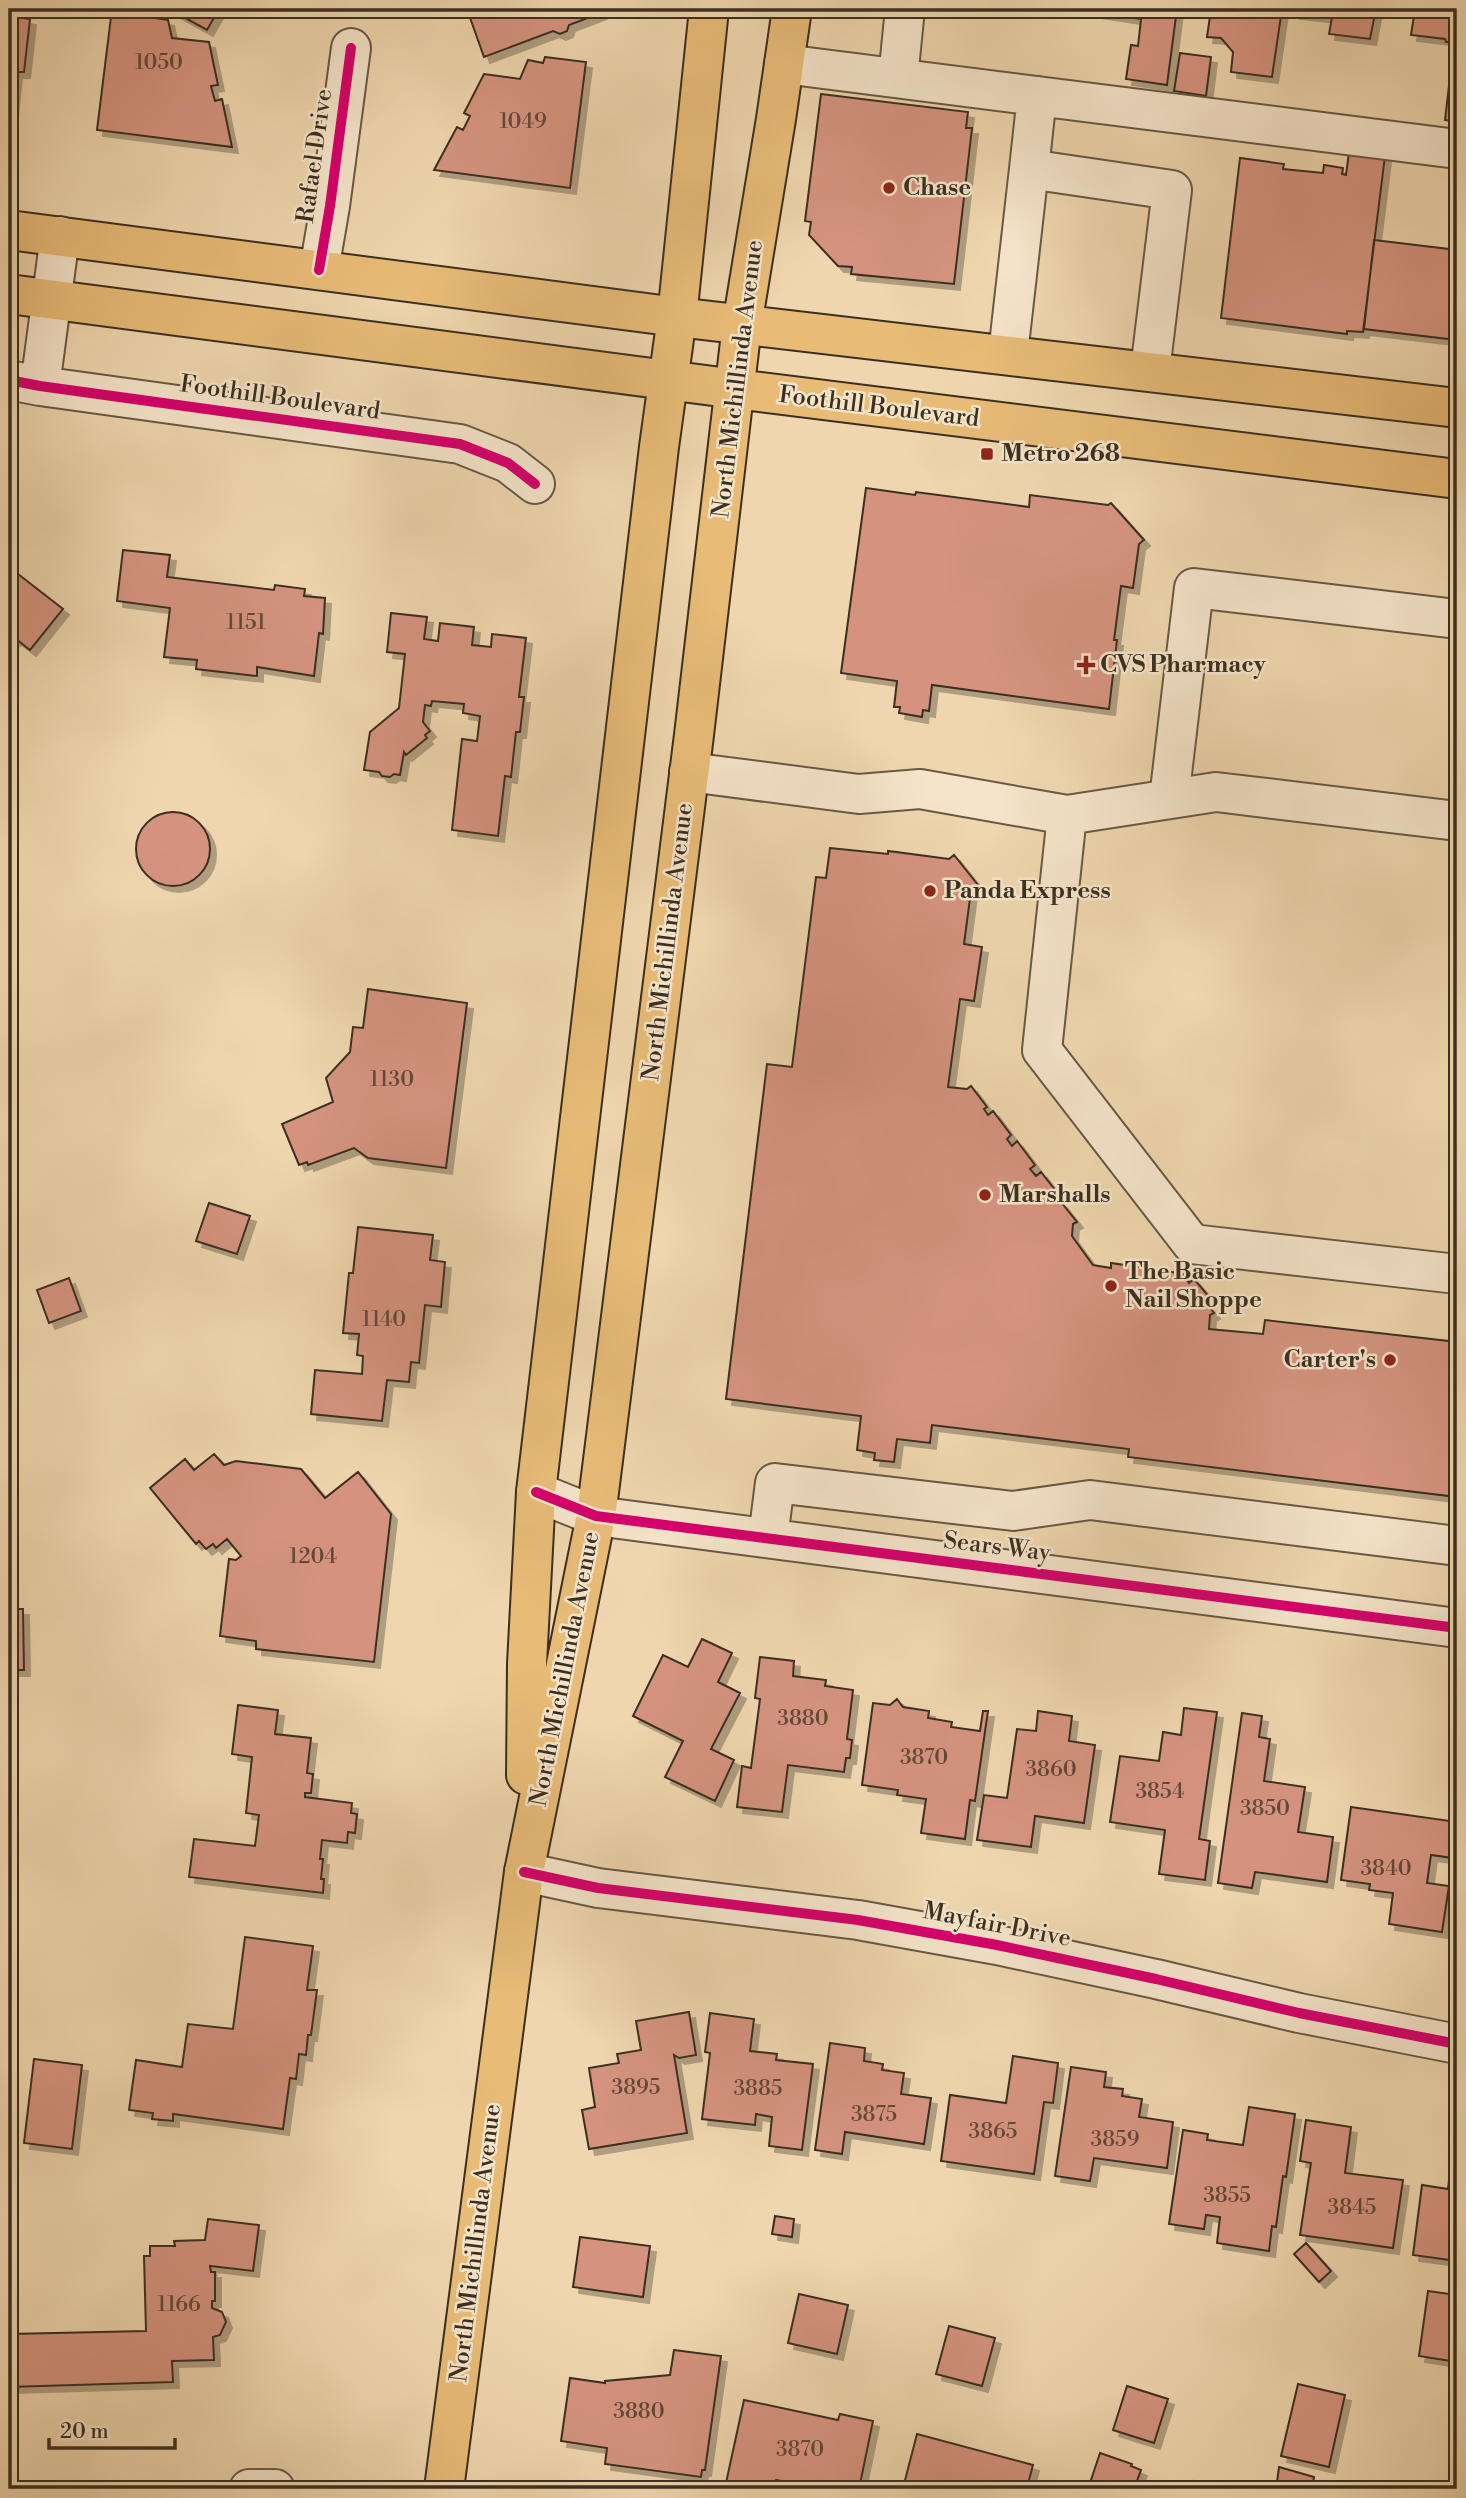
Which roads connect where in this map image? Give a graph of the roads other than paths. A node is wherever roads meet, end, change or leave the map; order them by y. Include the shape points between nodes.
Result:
1 (709, 9) edge
2 (792, 9) edge
3 (905, 9) edge
4 (351, 48) dead end
5 (784, 64) junction
6 (898, 78) junction
7 (1037, 96) junction
8 (1457, 149) edge
9 (1029, 169) junction
10 (9, 230) edge
11 (60, 236) junction
12 (319, 270) junction
13 (9, 294) edge
14 (52, 299) junction
15 (677, 317) junction
16 (742, 325) junction
17 (1008, 354) junction
18 (1150, 371) junction
19 (667, 379) junction
20 (24, 383) edge
21 (736, 389) junction
22 (1457, 408) edge
23 (1457, 479) edge
24 (535, 484) dead end
25 (1457, 619) edge
26 (689, 772) junction
27 (1170, 799) junction
28 (1067, 814) junction
29 (1457, 821) edge
30 (1457, 1274) edge
31 (536, 1492) junction
32 (596, 1516) junction
33 (768, 1538) junction
34 (1457, 1546) edge
35 (1457, 1628) edge
36 (524, 1872) junction
37 (1457, 2044) edge
38 (249, 2489) edge
39 (275, 2489) edge
40 (444, 2489) edge

1 - 15 main road, North Michillinda Avenue
2 - 5 main road, North Michillinda Avenue
3 - 6 street
4 - 12 street, Rafael Drive
5 - 6 street
5 - 16 main road, North Michillinda Avenue
6 - 7 street
7 - 8 street
7 - 9 street
9 - 17 street
9 - 18 street via 1172,190
10 - 11 main road
11 - 12 main road
11 - 14 street, Foothill Boulevard
12 - 15 main road
13 - 14 main road, Foothill Boulevard
14 - 19 main road, Foothill Boulevard
14 - 20 street, Foothill Boulevard
15 - 16 main road
15 - 19 main road, North Michillinda Avenue
16 - 17 main road
16 - 21 main road, North Michillinda Avenue
17 - 18 main road
18 - 22 main road
19 - 21 main road, Foothill Boulevard
19 - 31 main road, North Michillinda Avenue
20 - 24 street, Foothill Boulevard via 460,444 508,463
21 - 23 main road, Foothill Boulevard
21 - 26 main road, North Michillinda Avenue
25 - 27 street via 1194,588
26 - 28 street via 859,794 920,789
26 - 32 main road, North Michillinda Avenue
27 - 28 street
27 - 29 street via 1216,792
28 - 30 street via 1042,1050 1192,1244
31 - 32 street, Sears Way
31 - 36 main road, North Michillinda Avenue via 527,1664
32 - 33 street, Sears Way
32 - 36 main road, North Michillinda Avenue
33 - 34 street via 775,1483 1013,1511 1090,1500
33 - 35 street, Sears Way
36 - 37 street, Mayfair Drive via 598,1888 858,1920 997,1945
36 - 40 main road, North Michillinda Avenue
38 - 39 street

